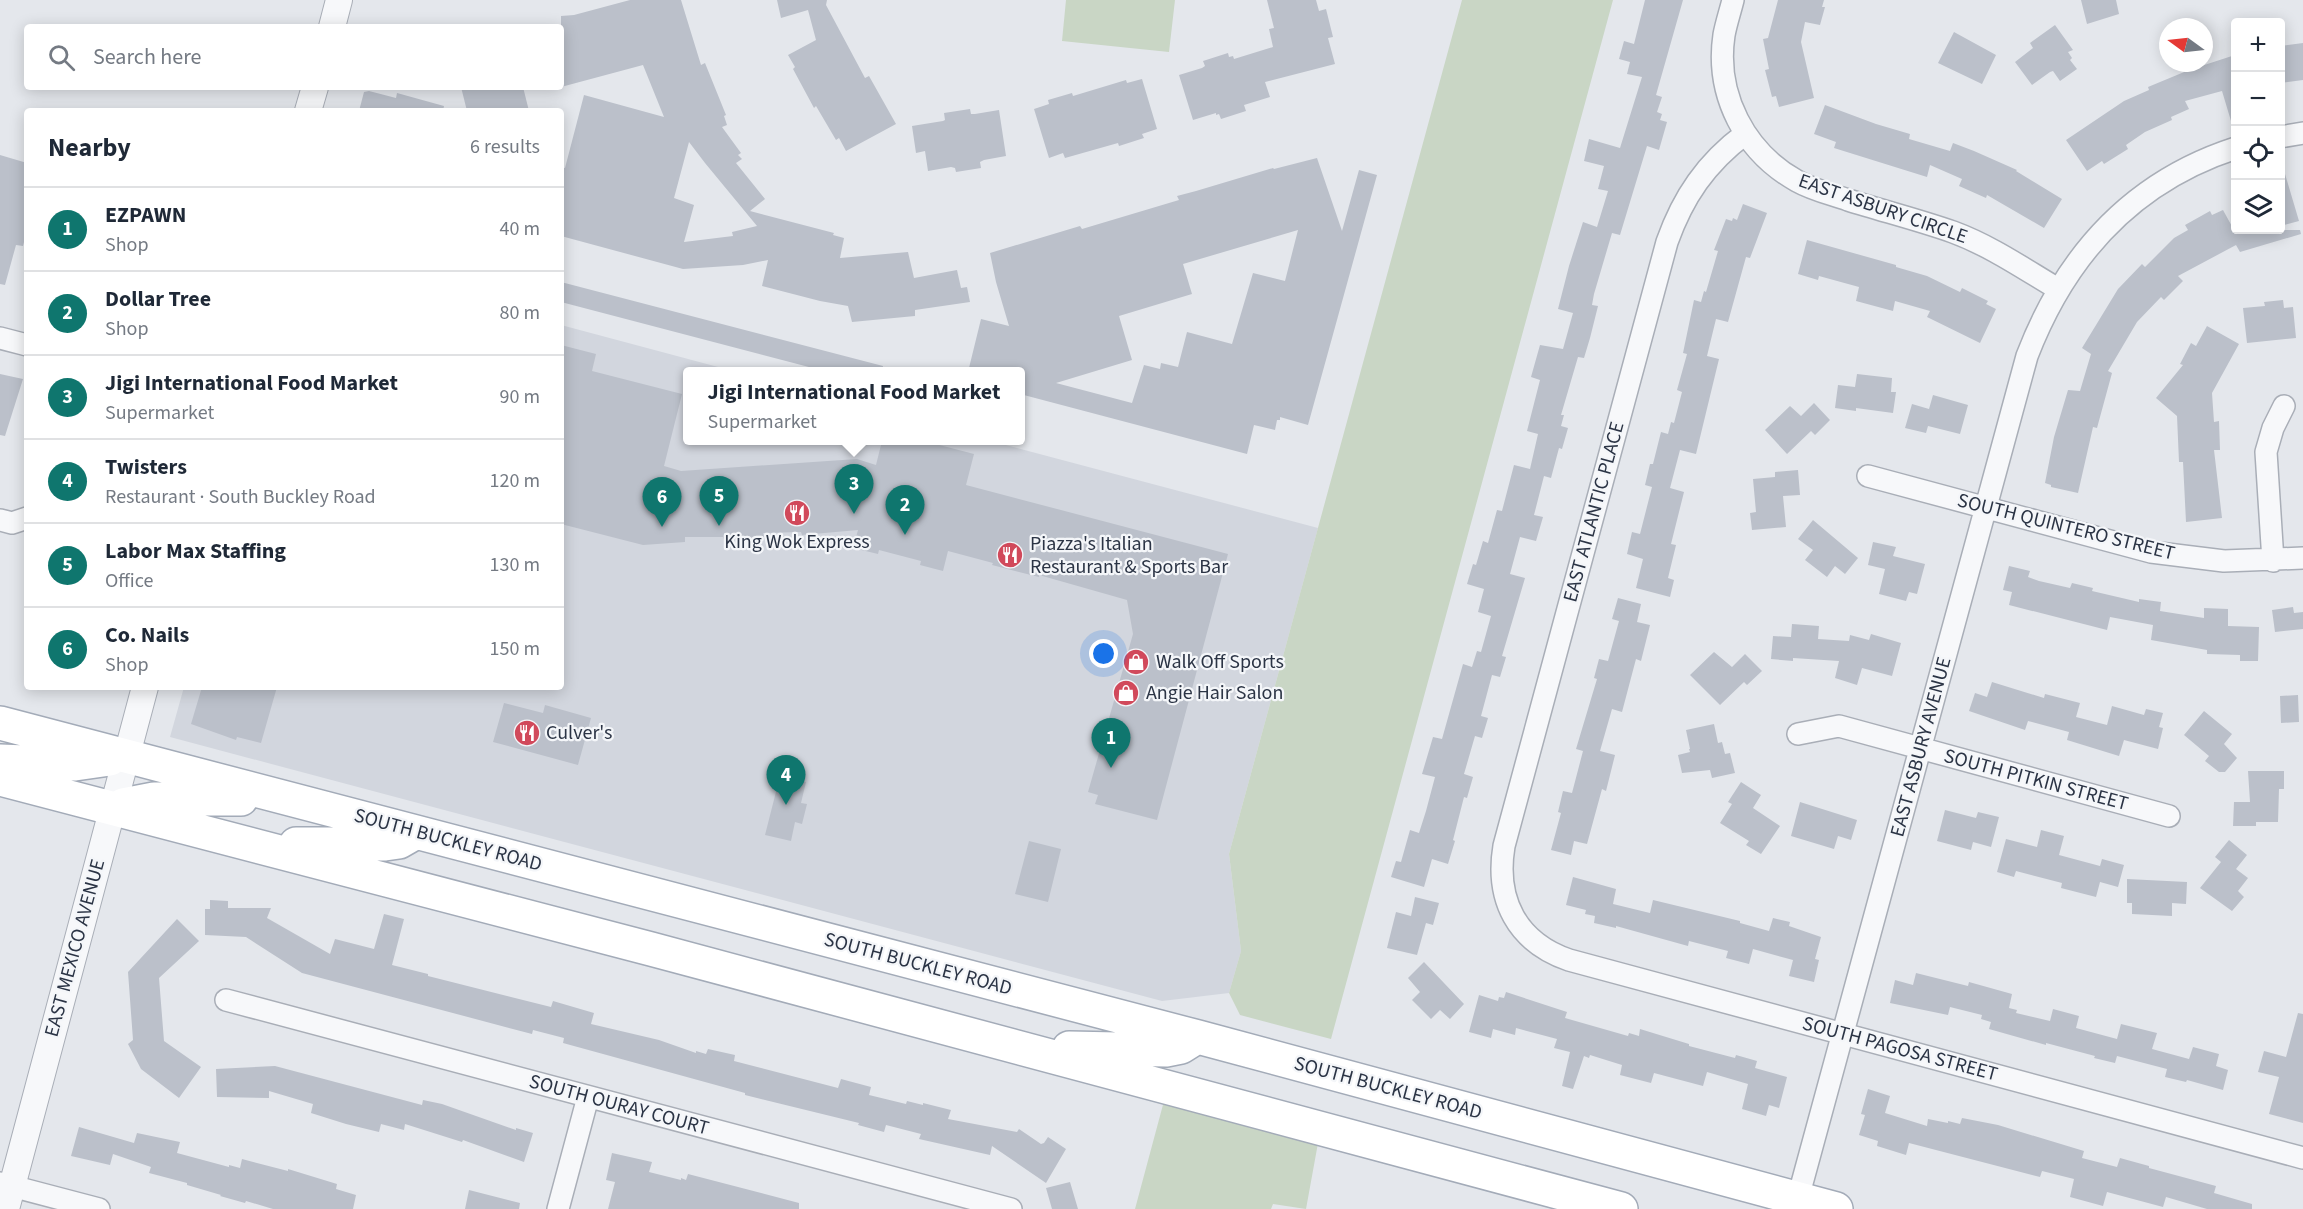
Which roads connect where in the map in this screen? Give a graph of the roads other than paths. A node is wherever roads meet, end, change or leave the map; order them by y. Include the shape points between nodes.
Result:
1 (339, 0) edge
2 (1733, 0) edge
3 (333, 24) edge
4 (314, 90) edge
5 (309, 108) edge
6 (2303, 133) edge
7 (1745, 134) junction
8 (2285, 136) edge
9 (2231, 150) edge
10 (2058, 289) junction
11 (0, 338) edge
12 (24, 344) edge
13 (2284, 406) dead end
14 (1868, 476) dead end
15 (1985, 508) junction
16 (24, 519) edge
17 (0, 520) edge
18 (2303, 558) edge
19 (2273, 561) junction
20 (144, 690) edge
21 (0, 723) edge
22 (1798, 734) dead end
23 (1921, 749) junction
24 (126, 756) junction
25 (0, 761) edge
26 (0, 779) edge
27 (302, 803) junction
28 (112, 808) junction
29 (2169, 816) dead end
30 (416, 831) junction
31 (252, 845) junction
32 (1512, 914) joint
33 (226, 1000) dead end
34 (1843, 1034) junction
35 (1198, 1037) junction
36 (1016, 1047) junction
37 (588, 1097) junction
38 (2303, 1158) edge
39 (6, 1193) edge
40 (1791, 1206) edge
41 (99, 1209) edge
42 (558, 1209) edge
43 (1011, 1209) edge
44 (1621, 1209) edge
45 (1836, 1209) edge

1 - 3 street
2 - 7 street, EAST ASBURY CIRCLE via 1722,64 1726,93
4 - 5 street
6 - 8 street
7 - 10 street, EAST ASBURY CIRCLE via 1773,166 1798,182 1979,243
7 - 32 street, EAST ATLANTIC PLACE via 1709,165 1691,189 1667,242 1504,846 1501,875
9 - 10 street, EAST ASBURY AVENUE via 2189,167 2132,204 2095,239
10 - 15 street, EAST ASBURY AVENUE via 2027,356
11 - 12 street
13 - 19 street via 2266,452
14 - 15 street, SOUTH QUINTERO STREET
15 - 19 street, SOUTH QUINTERO STREET via 2151,552 2224,561
15 - 23 street, EAST ASBURY AVENUE
16 - 17 street via 12,523
18 - 19 street, SOUTH QUINTERO STREET
20 - 24 street, EAST MEXICO AVENUE
21 - 24 main road, SOUTH BUCKLEY ROAD
22 - 23 street, SOUTH PITKIN STREET via 1839,726
23 - 29 street, SOUTH PITKIN STREET
23 - 34 street, EAST ASBURY AVENUE
24 - 25 main road via 75,764
24 - 27 main road, SOUTH BUCKLEY ROAD
24 - 28 street, EAST MEXICO AVENUE
26 - 28 main road
27 - 28 main road via 154,799
27 - 30 main road, SOUTH BUCKLEY ROAD
28 - 31 main road
28 - 39 street, EAST MEXICO AVENUE
30 - 31 main road via 406,839 385,844
30 - 35 main road, SOUTH BUCKLEY ROAD
31 - 36 main road
32 - 34 street, SOUTH PAGOSA STREET via 1539,946 1556,955
33 - 37 street, SOUTH OURAY COURT
34 - 38 street, SOUTH PAGOSA STREET
34 - 40 street, EAST ASBURY AVENUE
35 - 36 main road via 1166,1050
35 - 40 main road, SOUTH BUCKLEY ROAD
36 - 44 main road
37 - 42 street
37 - 43 street, SOUTH OURAY COURT
39 - 41 street
40 - 45 main road, SOUTH BUCKLEY ROAD

